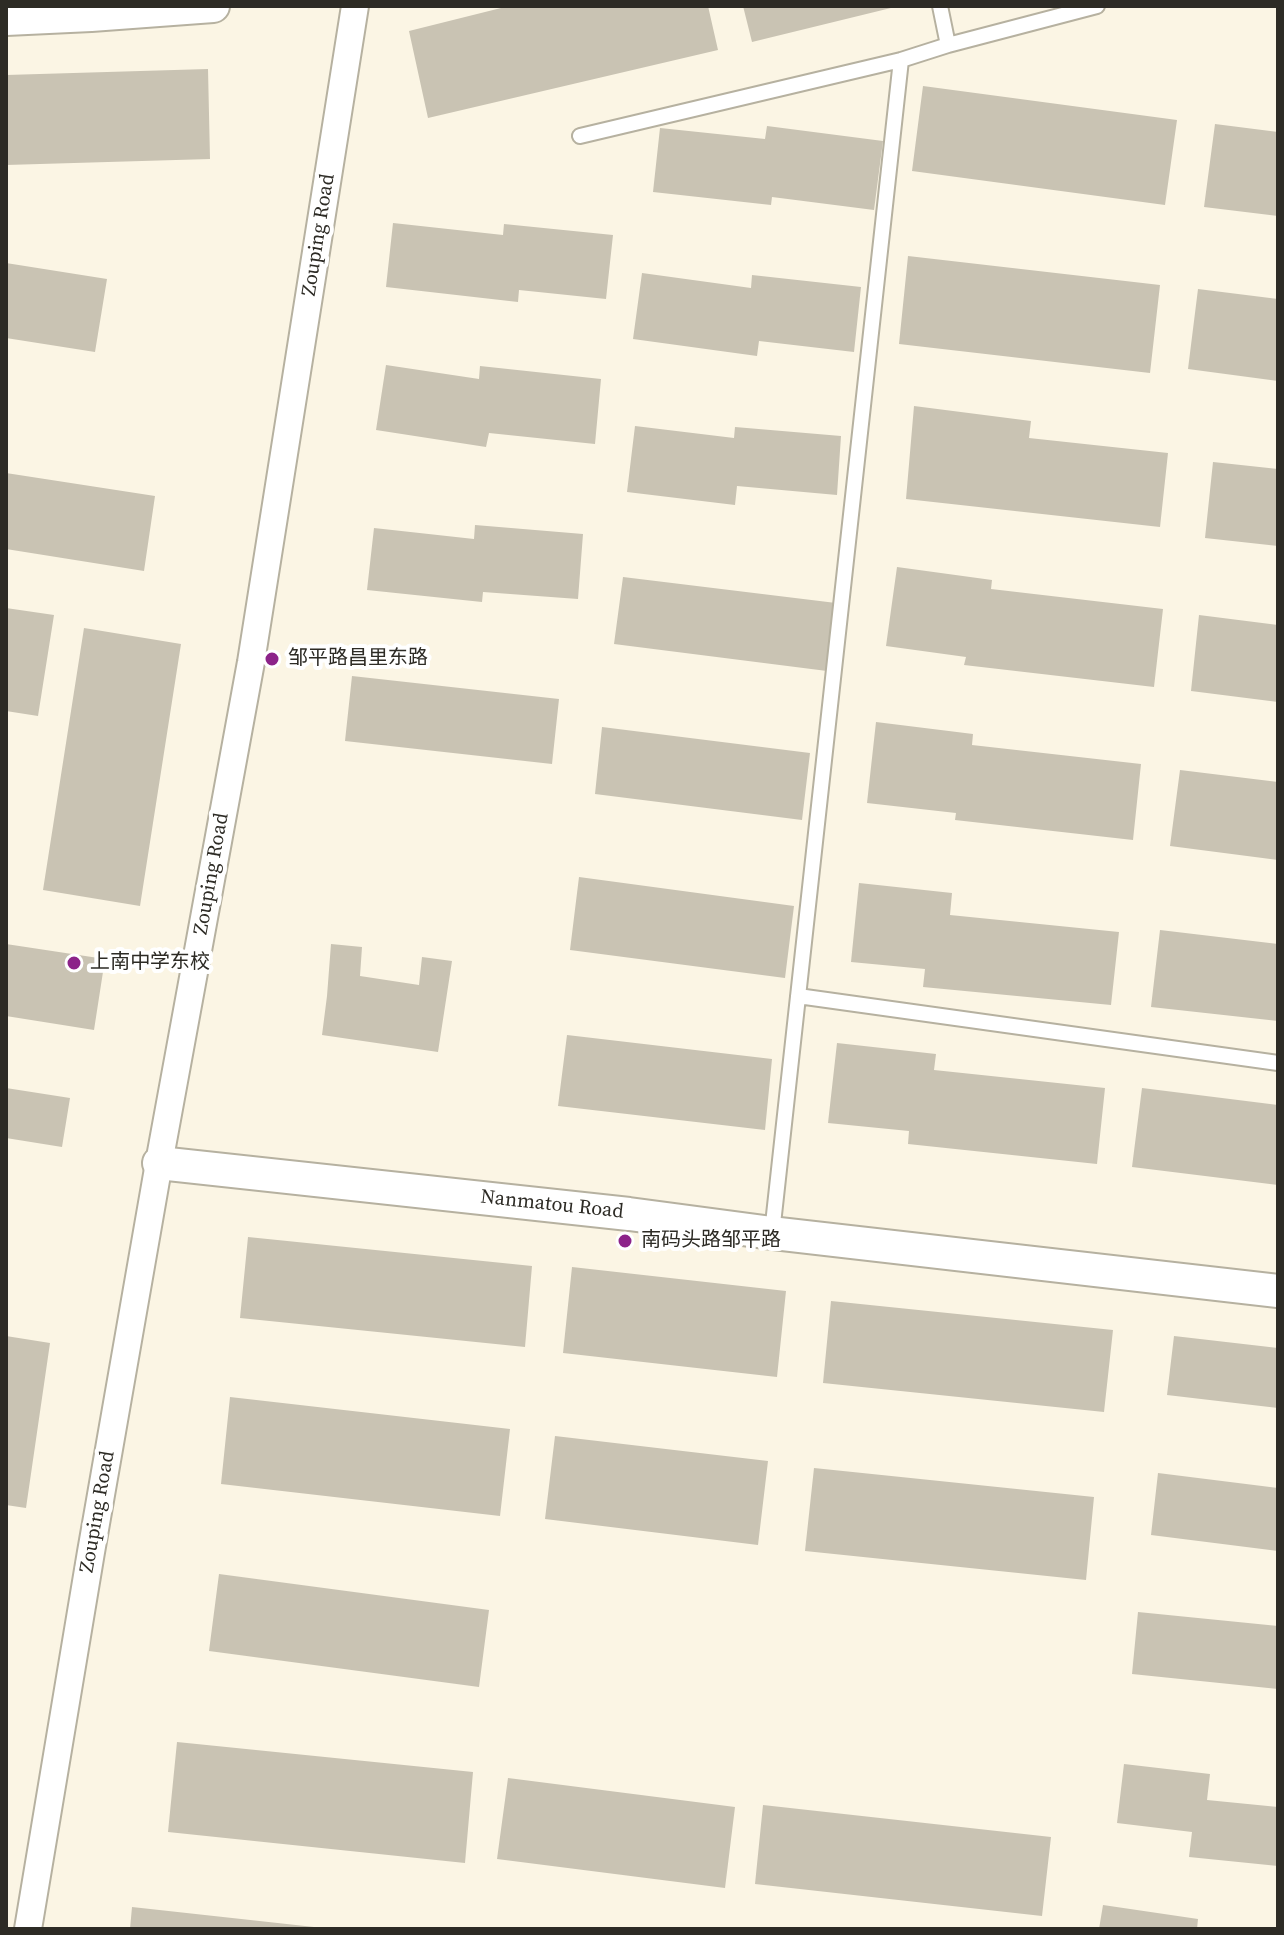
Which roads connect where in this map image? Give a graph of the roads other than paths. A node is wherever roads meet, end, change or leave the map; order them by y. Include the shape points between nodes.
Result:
1 (202, 6) edge
2 (355, 6) edge
3 (940, 6) edge
4 (1097, 6) edge
5 (6, 19) edge
6 (948, 45) junction
7 (901, 60) junction
8 (580, 136) dead end
9 (798, 996) junction
10 (1278, 1063) edge
11 (159, 1163) junction
12 (772, 1233) junction
13 (1278, 1291) edge
14 (28, 1929) edge

1 - 5 street
2 - 11 street, Zouping Road via 251,662
3 - 6 lane
4 - 6 lane
6 - 7 lane
7 - 8 lane
7 - 9 lane
9 - 10 lane
9 - 12 lane
11 - 12 street, Nanmatou Road
11 - 14 street, Zouping Road
12 - 13 street, Nanmatou Road

